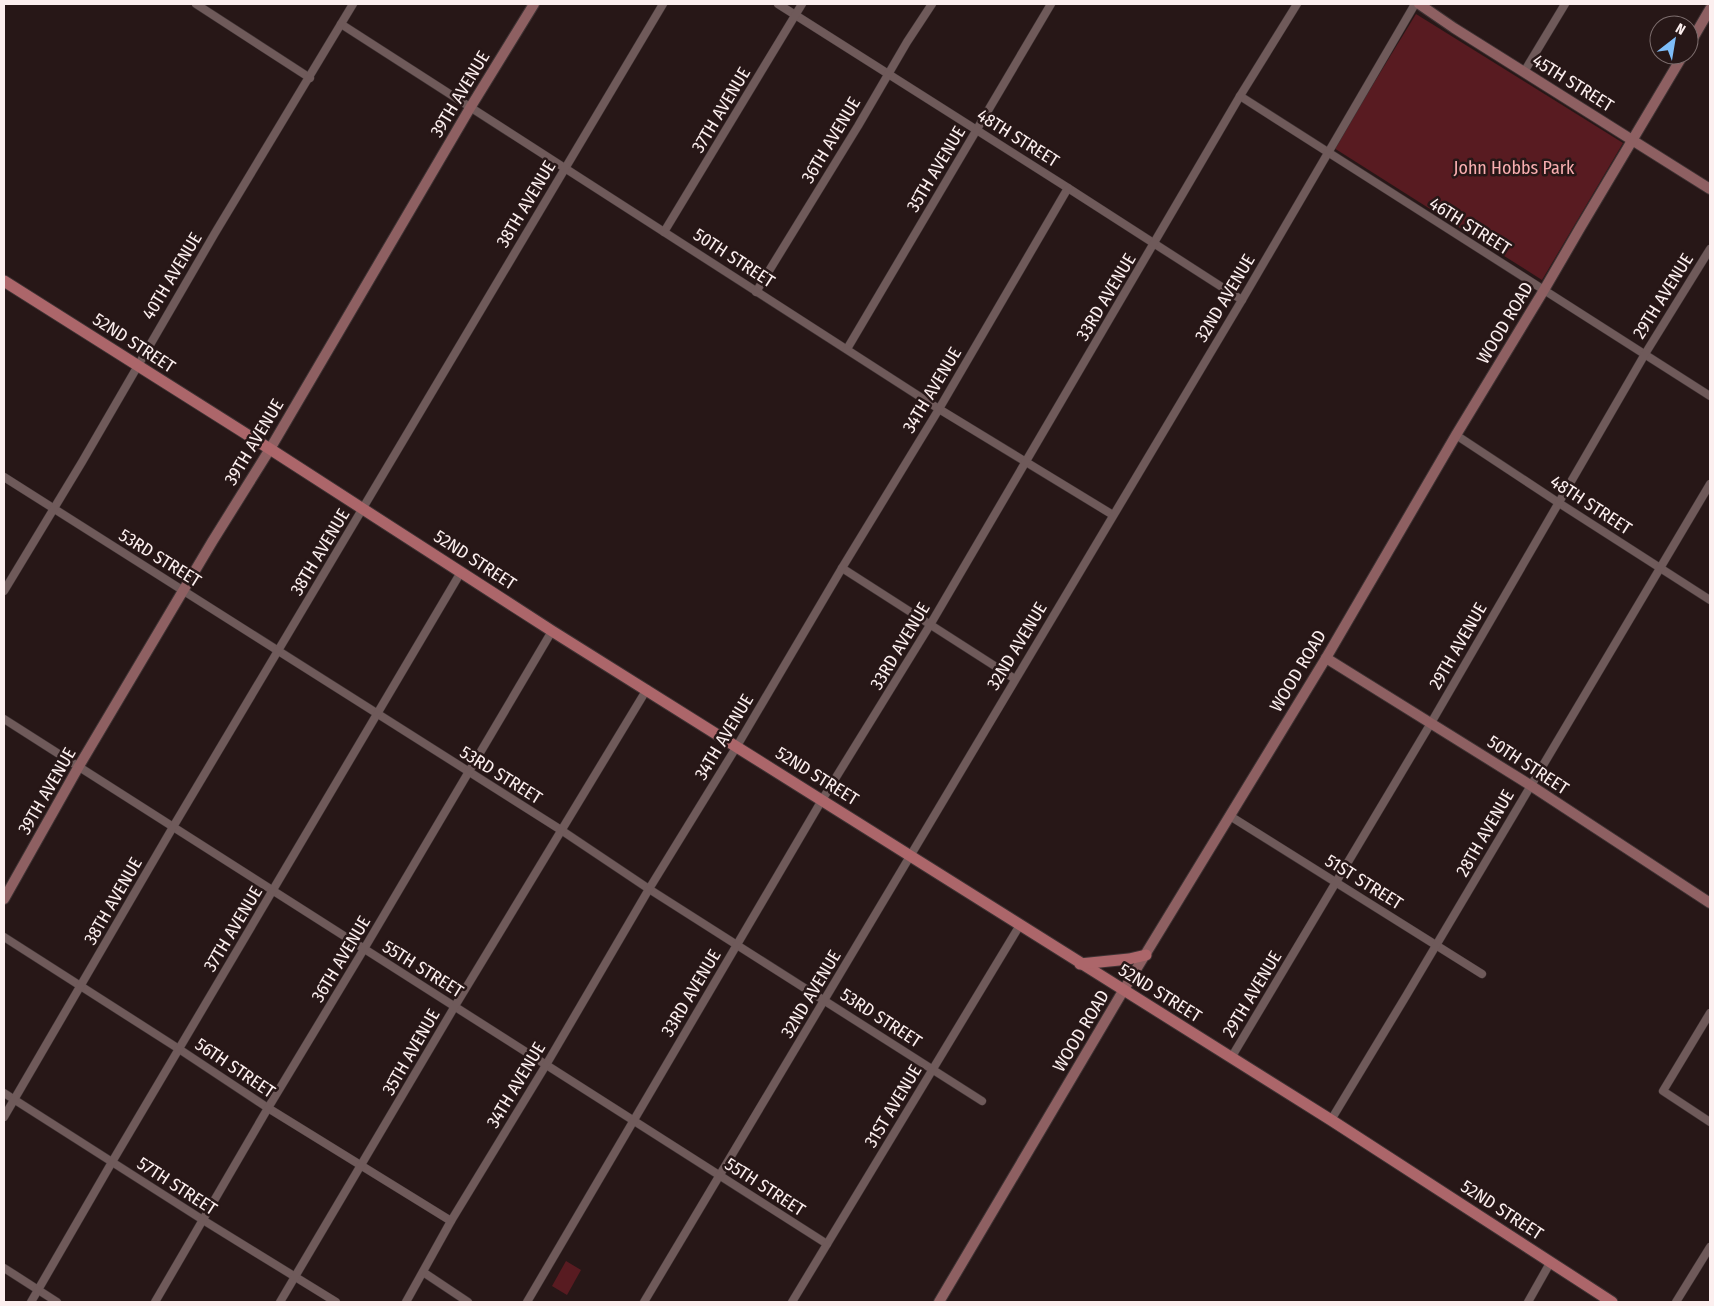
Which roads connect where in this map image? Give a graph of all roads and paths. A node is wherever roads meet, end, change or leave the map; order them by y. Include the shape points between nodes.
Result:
1 (196, 4) edge
2 (353, 4) edge
3 (534, 4) edge
4 (663, 4) edge
5 (778, 4) edge
6 (802, 4) edge
7 (932, 4) edge
8 (1051, 4) edge
9 (1297, 4) edge
10 (1417, 4) edge
11 (1565, 4) edge
12 (1710, 9) edge
13 (796, 15) junction
14 (341, 24) junction
15 (1699, 28) edge
16 (1677, 65) edge
17 (1524, 72) junction
18 (888, 73) junction
19 (310, 78) junction
20 (1240, 96) junction
21 (470, 108) junction
22 (977, 130) junction
23 (1633, 140) junction
24 (1328, 152) junction
25 (565, 168) junction
26 (1068, 188) junction
27 (1710, 189) edge
28 (664, 232) junction
29 (1154, 244) junction
30 (1710, 249) edge
31 (4, 281) edge
32 (1544, 290) junction
33 (756, 292) junction
34 (1242, 300) junction
35 (847, 349) junction
36 (1645, 354) junction
37 (136, 365) junction
38 (1710, 396) edge
39 (939, 409) junction
40 (1456, 435) junction
41 (270, 449) junction
42 (1025, 462) junction
43 (4, 477) edge
44 (1710, 484) edge
45 (1559, 503) junction
46 (53, 508) junction
47 (364, 509) junction
48 (1113, 515) junction
49 (842, 568) junction
50 (1660, 568) junction
51 (461, 572) junction
52 (4, 591) edge
53 (184, 591) junction
54 (1710, 600) edge
55 (930, 624) junction
56 (552, 631) junction
57 (278, 651) junction
58 (1326, 658) junction
59 (1015, 679) junction
60 (647, 689) junction
61 (376, 714) junction
62 (4, 719) edge
63 (1431, 723) junction
64 (737, 746) junction
65 (79, 766) junction
66 (469, 772) junction
67 (1530, 785) junction
68 (822, 800) junction
69 (1230, 816) junction
70 (173, 828) junction
71 (560, 830) junction
72 (910, 856) junction
73 (1336, 882) junction
74 (648, 889) junction
75 (273, 891) junction
76 (4, 899) edge
77 (1710, 903) edge
78 (1020, 925) junction
79 (4, 937) edge
80 (738, 944) junction
81 (1436, 946) junction
82 (364, 949) junction
83 (1146, 954) junction
84 (1080, 964) junction
85 (1482, 974) dead end
86 (81, 987) junction
87 (1123, 991) junction
88 (825, 1000) junction
89 (455, 1006) junction
90 (1710, 1013) edge
91 (179, 1049) junction
92 (1231, 1058) junction
93 (546, 1065) junction
94 (932, 1068) junction
95 (4, 1093) edge
96 (14, 1100) junction
97 (982, 1100) dead end
98 (268, 1108) junction
99 (4, 1117) edge
100 (633, 1120) junction
101 (1330, 1120) junction
102 (1710, 1122) edge
103 (112, 1162) junction
104 (362, 1165) junction
105 (720, 1176) junction
106 (203, 1220) junction
107 (451, 1221) junction
108 (827, 1244) junction
109 (1710, 1247) edge
110 (1550, 1263) junction
111 (4, 1268) edge
112 (423, 1272) junction
113 (295, 1277) junction
114 (38, 1290) junction
115 (31, 1302) edge
116 (57, 1302) edge
117 (155, 1302) edge
118 (280, 1302) edge
119 (336, 1302) edge
120 (406, 1302) edge
121 (468, 1302) edge
122 (527, 1302) edge
123 (644, 1302) edge
124 (792, 1302) edge
125 (939, 1302) edge
126 (1528, 1302) edge
127 (1612, 1302) edge
128 (1676, 1302) edge

1 - 19 street
2 - 14 street, 40TH AVENUE
3 - 21 street, 39TH AVENUE
4 - 25 street, 38TH AVENUE
5 - 13 street, 48TH STREET
6 - 13 street, 37TH AVENUE
7 - 18 street, 36TH AVENUE
8 - 22 street, 35TH AVENUE
9 - 20 street, 33RD AVENUE
10 - 17 street, 45TH STREET
10 - 24 street, 32ND AVENUE
11 - 17 street
12 - 15 street
13 - 18 street, 48TH STREET
13 - 28 street, 37TH AVENUE
14 - 19 street, 40TH AVENUE
14 - 21 street, 50TH STREET
16 - 23 street, WOOD ROAD
17 - 23 street, 45TH STREET
18 - 22 street, 48TH STREET
18 - 33 street, 36TH AVENUE
19 - 37 street, 40TH AVENUE
20 - 24 street, 46TH STREET
20 - 29 street, 33RD AVENUE
21 - 25 street, 50TH STREET
21 - 41 street, 39TH AVENUE
22 - 26 street, 48TH STREET
22 - 35 street, 35TH AVENUE
23 - 27 street, 45TH STREET
23 - 32 street, WOOD ROAD
24 - 32 street, 46TH STREET
24 - 34 street, 32ND AVENUE
25 - 28 street, 50TH STREET
25 - 47 street, 38TH AVENUE
26 - 29 street, 48TH STREET
26 - 39 street, 34TH AVENUE
28 - 33 street, 50TH STREET
29 - 34 street, 48TH STREET
29 - 42 street, 33RD AVENUE
30 - 36 street, 29TH AVENUE
31 - 37 main road, 52ND STREET
32 - 36 street, 46TH STREET
32 - 40 street, WOOD ROAD
33 - 35 street, 50TH STREET
34 - 48 street, 32ND AVENUE
35 - 39 street, 50TH STREET
36 - 38 street, 46TH STREET
36 - 45 street, 29TH AVENUE
37 - 41 main road, 52ND STREET
37 - 46 street, 40TH AVENUE
39 - 42 street, 50TH STREET
39 - 49 street, 34TH AVENUE
40 - 45 street, 48TH STREET
40 - 58 street, WOOD ROAD
41 - 47 main road, 52ND STREET
41 - 53 street, 39TH AVENUE
42 - 48 street, 50TH STREET
42 - 55 street, 33RD AVENUE
43 - 46 street, 53RD STREET
44 - 50 street, 28TH AVENUE
45 - 50 street, 48TH STREET
45 - 63 street, 29TH AVENUE
46 - 52 street, 40TH AVENUE
46 - 53 street, 53RD STREET
47 - 51 main road, 52ND STREET
47 - 57 street, 38TH AVENUE
48 - 59 street, 32ND AVENUE
49 - 55 street
49 - 64 street, 34TH AVENUE
50 - 54 street, 48TH STREET
50 - 67 street, 28TH AVENUE
51 - 56 main road, 52ND STREET
51 - 61 street, 37TH AVENUE
53 - 57 street, 53RD STREET
53 - 65 street, 39TH AVENUE
55 - 59 street
55 - 68 street, 33RD AVENUE
56 - 60 main road, 52ND STREET
56 - 66 street, 36TH AVENUE
57 - 61 street, 53RD STREET
57 - 70 street, 38TH AVENUE
58 - 63 street, 50TH STREET
58 - 69 street, WOOD ROAD
59 - 72 street, 32ND AVENUE
60 - 64 main road, 52ND STREET
60 - 71 street, 35TH AVENUE
61 - 66 street, 53RD STREET
61 - 75 street, 37TH AVENUE
62 - 65 street, 55TH STREET
63 - 67 street, 50TH STREET
63 - 73 street, 29TH AVENUE
64 - 68 main road, 52ND STREET
64 - 74 street, 34TH AVENUE
65 - 70 street, 55TH STREET
65 - 76 street, 39TH AVENUE
66 - 71 street, 53RD STREET
66 - 82 street, 36TH AVENUE
67 - 77 street, 50TH STREET
67 - 81 street, 28TH AVENUE
68 - 72 main road, 52ND STREET
68 - 80 street, 33RD AVENUE
69 - 73 street, 51ST STREET
69 - 83 street, WOOD ROAD
70 - 75 street, 55TH STREET
70 - 86 street, 38TH AVENUE
71 - 74 street, 53RD STREET
71 - 89 street, 35TH AVENUE
72 - 78 main road, 52ND STREET
72 - 88 street, 32ND AVENUE
73 - 81 street, 51ST STREET
73 - 92 street, 29TH AVENUE
74 - 80 street, 53RD STREET
74 - 93 street, 34TH AVENUE
75 - 82 street, 55TH STREET
75 - 91 street, 37TH AVENUE
78 - 84 main road, 52ND STREET
78 - 94 street, 31ST AVENUE
79 - 86 street, 56TH STREET
80 - 88 street, 53RD STREET
80 - 100 street, 33RD AVENUE
81 - 85 street, 51ST STREET
81 - 101 street, 28TH AVENUE
82 - 89 street, 55TH STREET
82 - 98 street, 36TH AVENUE
83 - 84 main road
83 - 87 street, WOOD ROAD
84 - 87 main road, 52ND STREET
86 - 91 street, 56TH STREET
86 - 96 street, 38TH AVENUE
87 - 92 main road, 52ND STREET
87 - 125 street, WOOD ROAD
88 - 94 street, 53RD STREET
88 - 105 street, 32ND AVENUE
89 - 93 street, 55TH STREET
89 - 104 street, 35TH AVENUE
90 - 102 street via 1663,1091
91 - 98 street, 56TH STREET
91 - 103 street, 37TH AVENUE
92 - 101 main road, 52ND STREET
93 - 100 street, 55TH STREET
93 - 107 street, 34TH AVENUE
94 - 97 street, 53RD STREET
94 - 108 street, 31ST AVENUE
95 - 96 street, 57TH STREET
96 - 99 street, 38TH AVENUE
96 - 103 street, 57TH STREET
98 - 104 street, 56TH STREET
98 - 106 street, 36TH AVENUE
100 - 105 street, 55TH STREET
100 - 122 street, 33RD AVENUE
101 - 110 main road, 52ND STREET
103 - 106 street, 57TH STREET
103 - 114 street, 37TH AVENUE
104 - 107 street, 56TH STREET
104 - 113 street, 35TH AVENUE
105 - 108 street, 55TH STREET
105 - 123 street, 32ND AVENUE
106 - 113 street, 57TH STREET
106 - 117 street, 36TH AVENUE
107 - 112 street, 34TH AVENUE
108 - 124 street, 31ST AVENUE
109 - 128 street
110 - 126 street
110 - 127 main road, 52ND STREET
111 - 114 street
112 - 120 street, 34TH AVENUE
112 - 121 street
113 - 118 street, 35TH AVENUE
113 - 119 street, 57TH STREET
114 - 115 street, 37TH AVENUE
114 - 116 street

